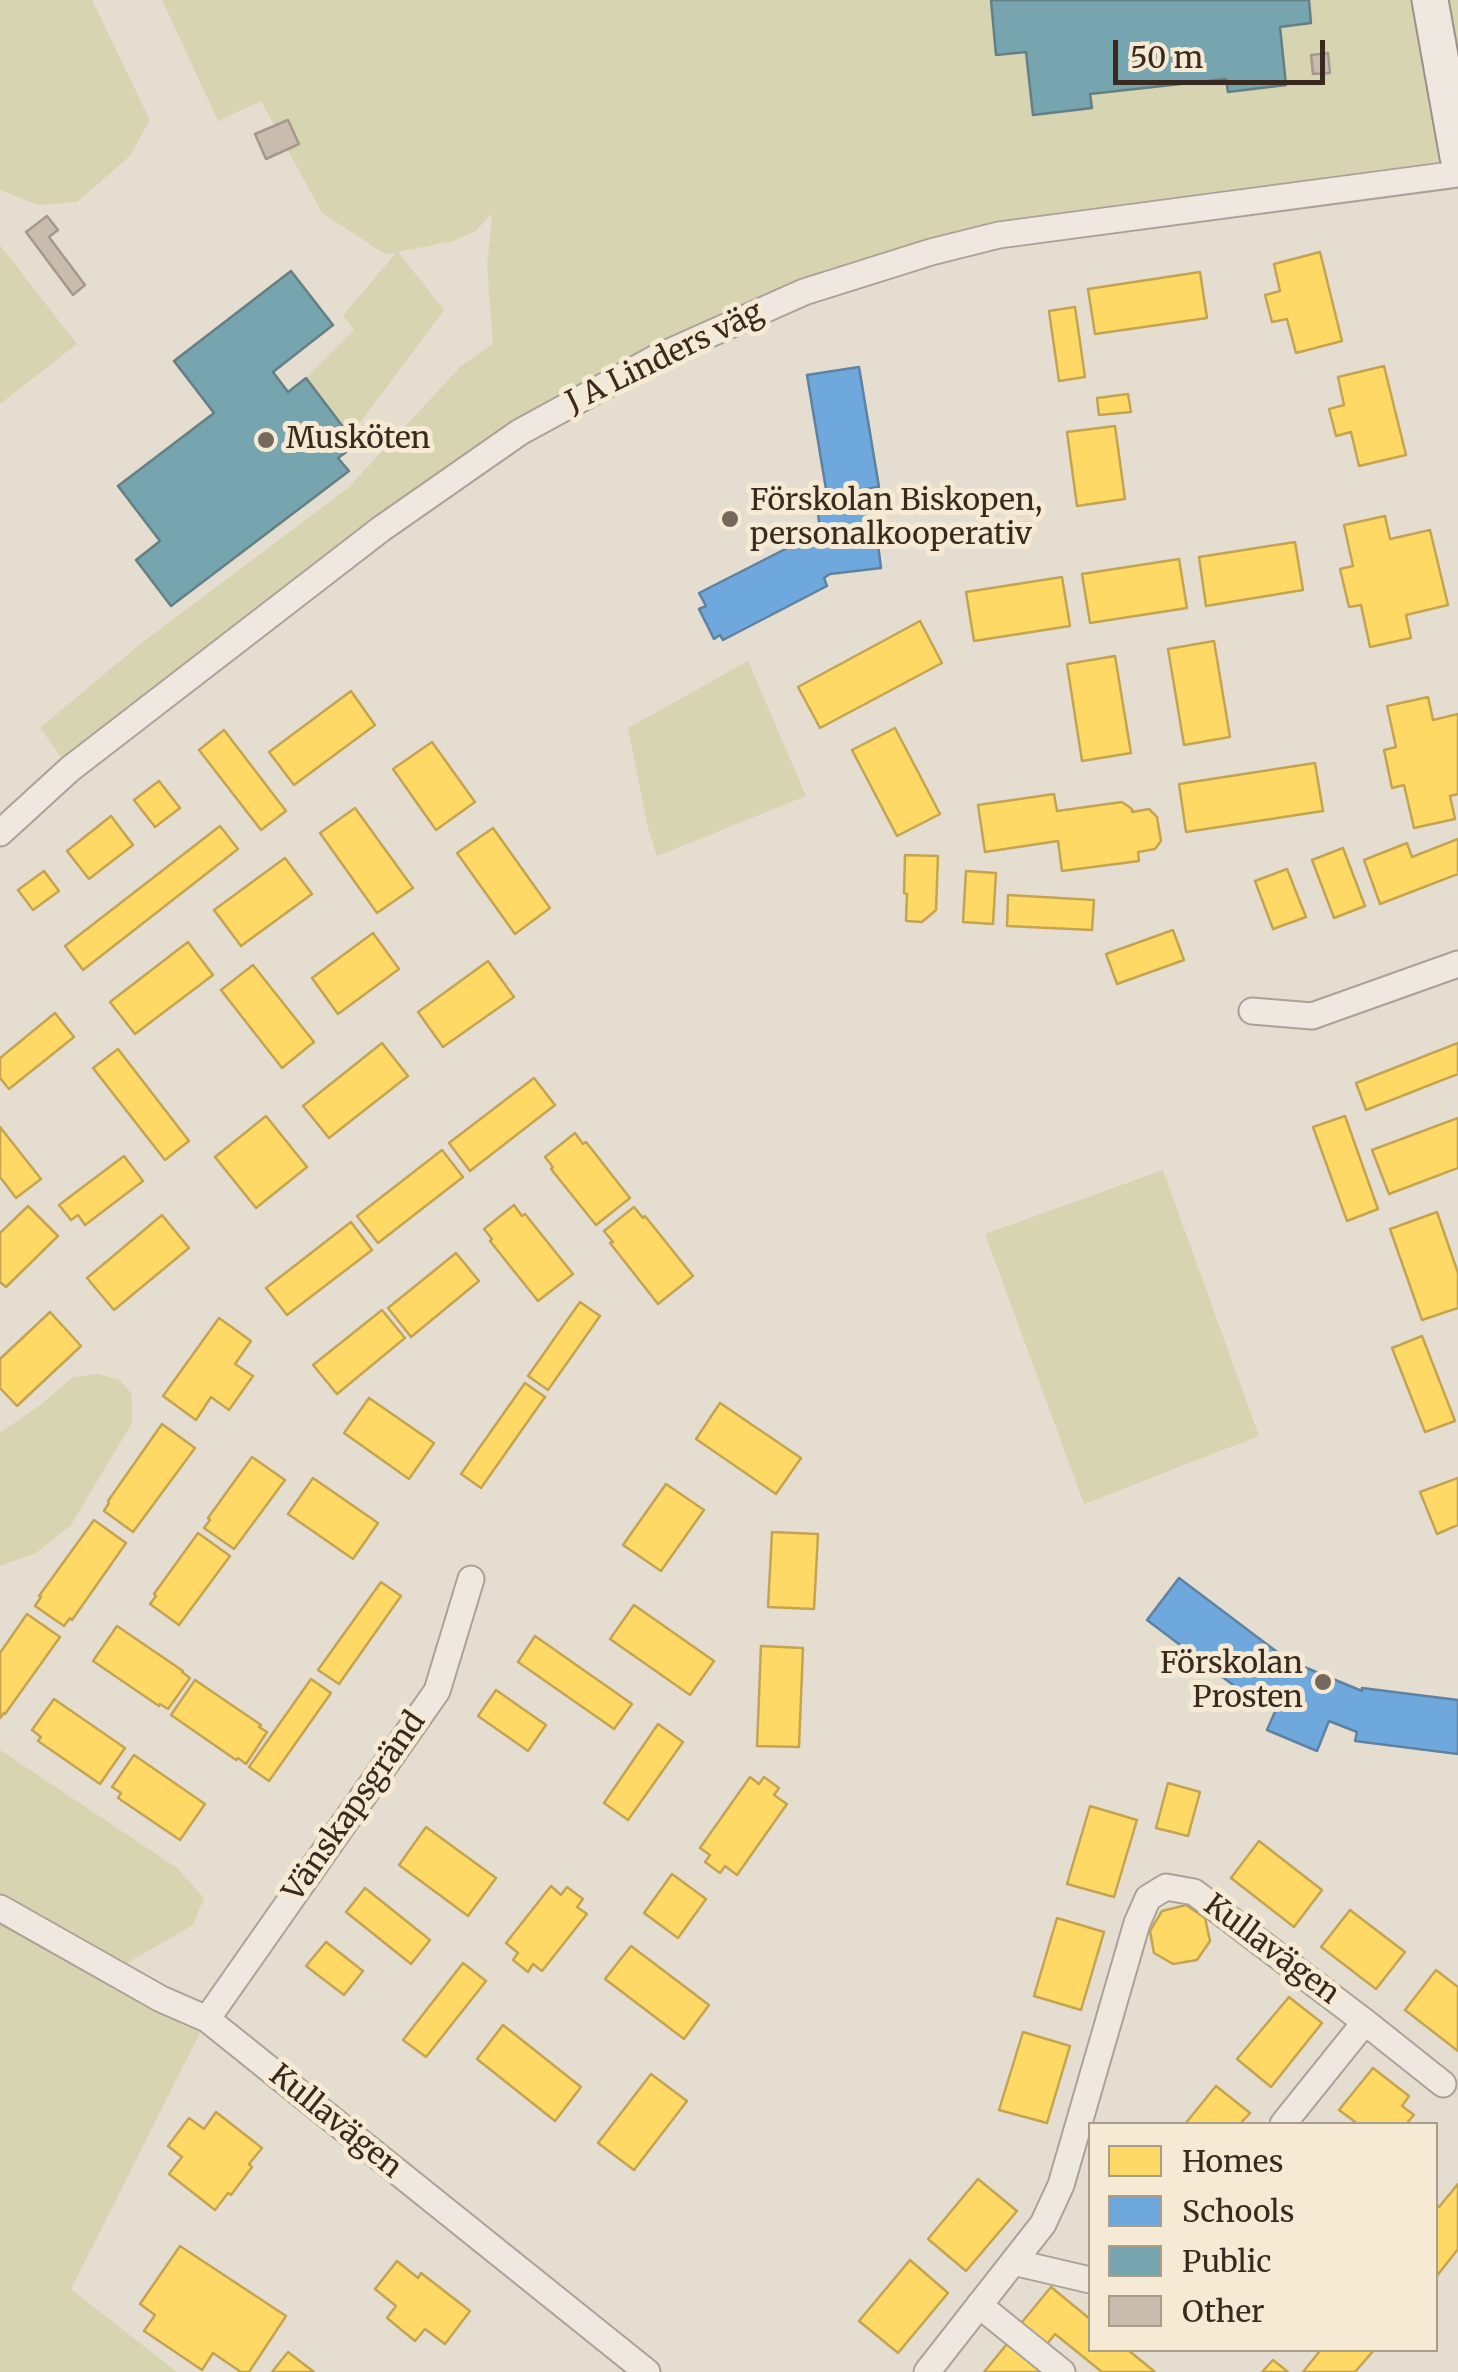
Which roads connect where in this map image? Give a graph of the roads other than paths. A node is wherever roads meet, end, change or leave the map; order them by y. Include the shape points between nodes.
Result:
1 (1430, 0) edge
2 (1458, 157) edge
3 (1458, 174) edge
4 (0, 833) edge
5 (1458, 964) edge
6 (1252, 1011) dead end
7 (471, 1580) dead end
8 (0, 1908) edge
9 (207, 2019) junction
10 (1366, 2022) junction
11 (1442, 2084) dead end
12 (1285, 2122) edge
13 (1013, 2262) junction
14 (1088, 2280) edge
15 (980, 2305) junction
16 (647, 2372) edge
17 (926, 2372) edge
18 (1062, 2372) edge

1 - 2 street
3 - 4 street, J A Linders väg via 999,235 804,292 656,358 520,432 380,529 70,770
5 - 6 street via 1312,1016
7 - 9 street, Vänskapsgränd via 437,1691
8 - 9 street, Kullavägen
9 - 16 street, Kullavägen
10 - 11 street, Kullavägen
10 - 12 street, Kullavägen
10 - 13 street, Kullavägen via 1194,1892 1166,1887 1148,1898 1061,2185 1043,2224
13 - 14 street
13 - 15 street, Kullavägen
15 - 17 street, Kullavägen
15 - 18 street

